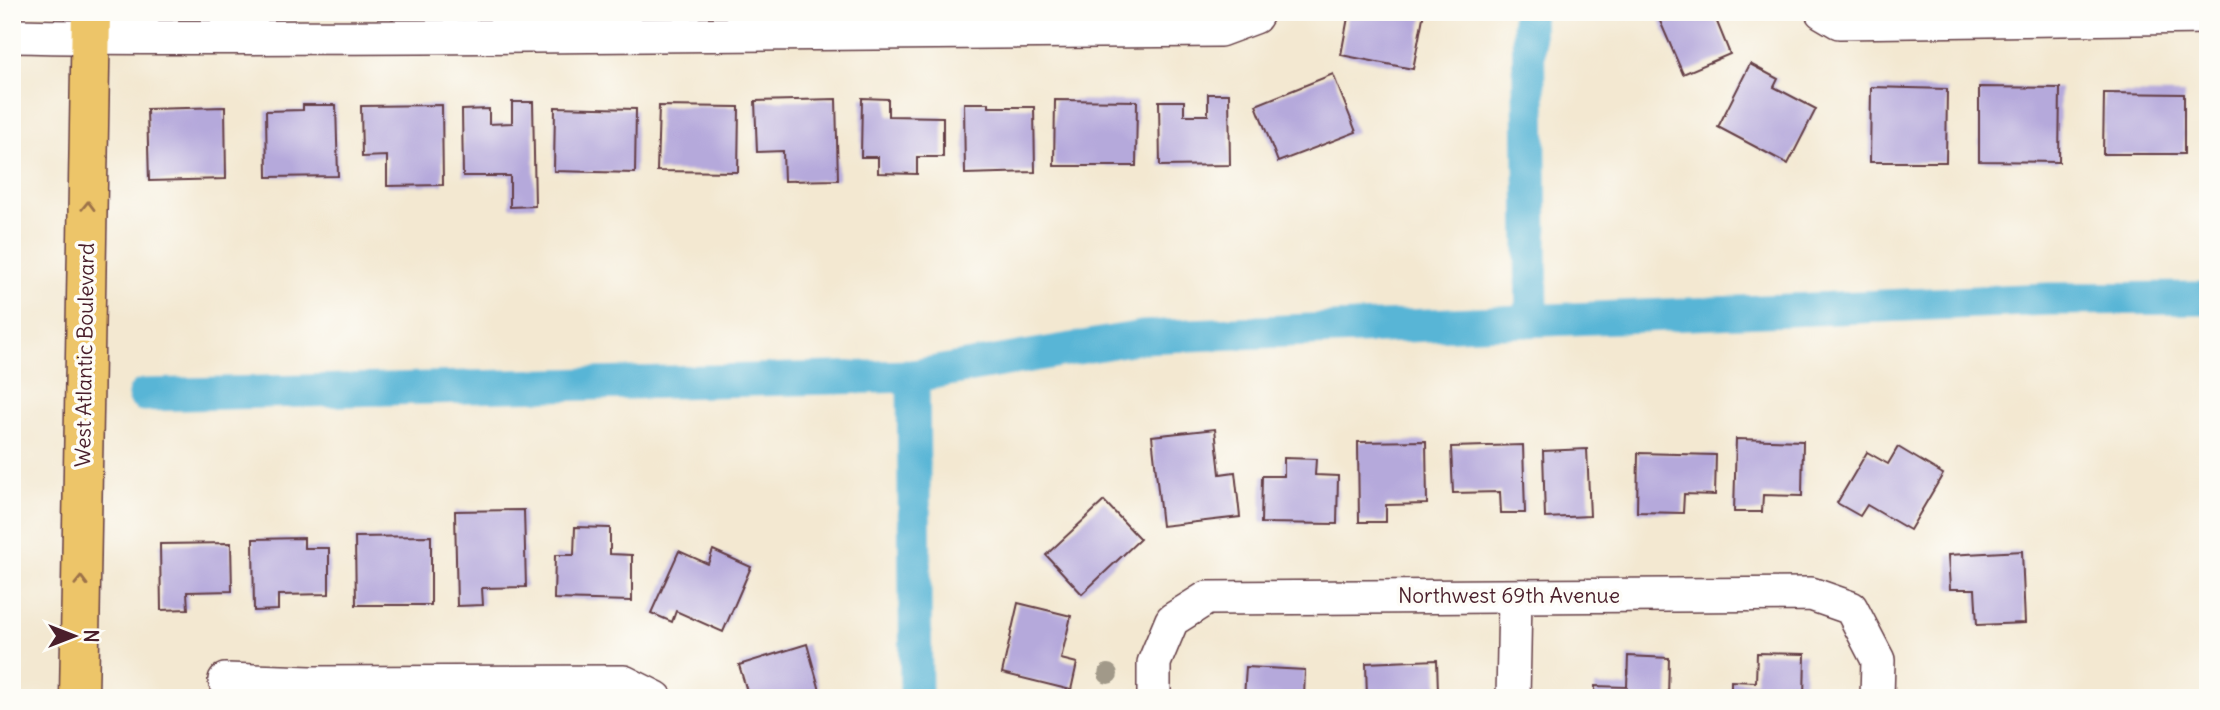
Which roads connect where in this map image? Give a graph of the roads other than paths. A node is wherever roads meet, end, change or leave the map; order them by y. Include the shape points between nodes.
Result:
1 (1822, 12) edge
2 (1256, 15) edge
3 (2173, 15) edge
4 (2208, 17) edge
5 (864, 24) edge
6 (91, 25) edge
7 (477, 25) edge
8 (12, 36) edge
9 (1515, 597) junction
10 (225, 680) dead end
11 (311, 690) edge
12 (79, 698) edge
13 (656, 698) edge
14 (1154, 698) edge
15 (1513, 698) edge
16 (1877, 698) edge

1 - 3 street via 1839,23
2 - 5 street via 1220,30
3 - 4 street
5 - 7 street
6 - 7 street
6 - 8 street
12 -> 6 main road, West Atlantic Boulevard
9 - 14 street, Northwest 69th Avenue via 1207,598 1172,620 1154,663
9 - 15 street
9 - 16 street, Northwest 69th Avenue via 1811,594 1851,608 1878,660
10 - 11 street
11 - 13 street via 624,682

